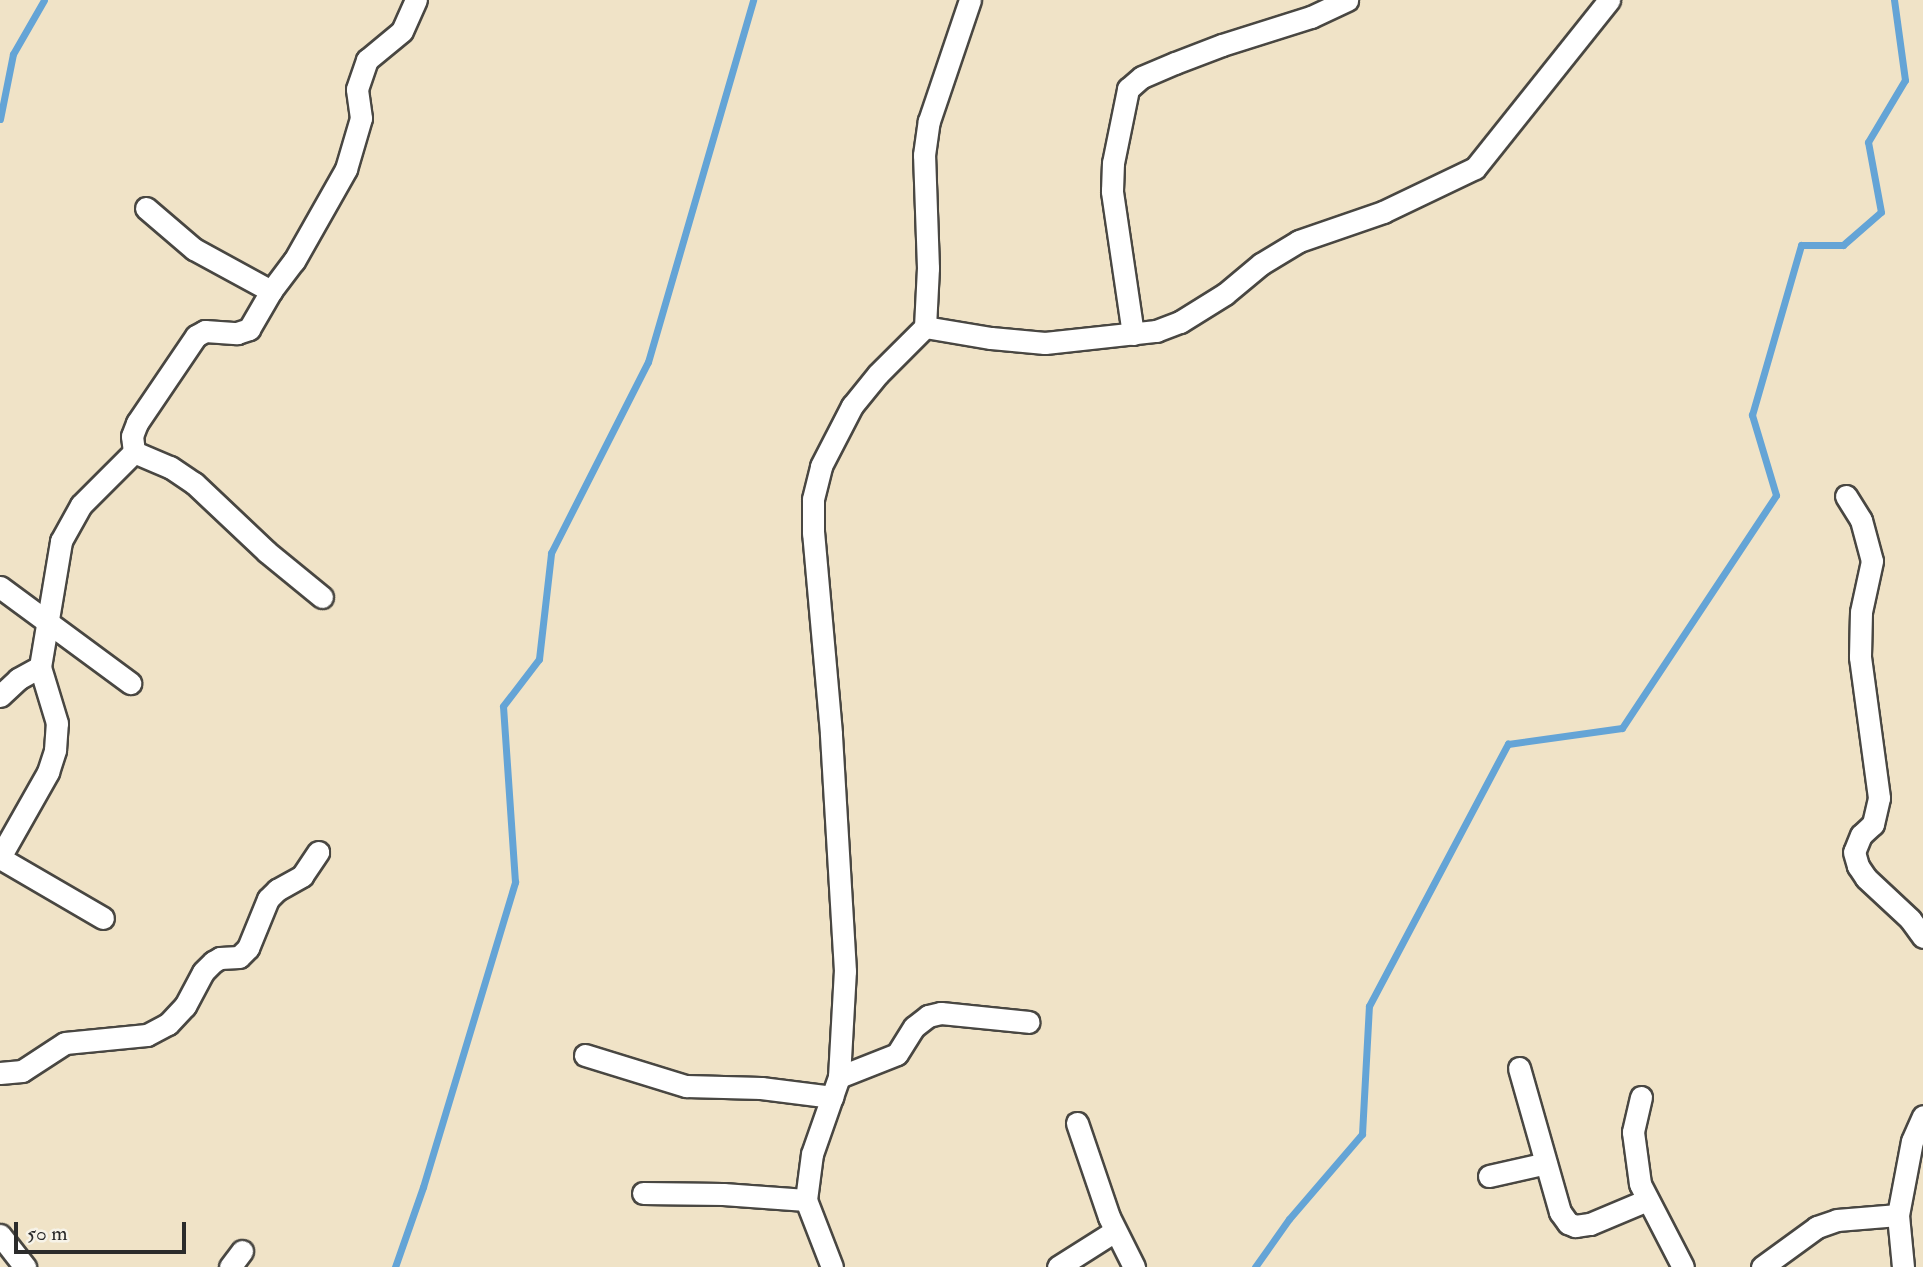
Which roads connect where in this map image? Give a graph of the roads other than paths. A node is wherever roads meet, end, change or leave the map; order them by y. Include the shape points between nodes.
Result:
1 (416, 0) edge
2 (970, 0) edge
3 (1347, 0) edge
4 (1609, 0) edge
5 (146, 208) dead end
6 (271, 291) junction
7 (925, 327) junction
8 (1133, 334) junction
9 (134, 452) junction
10 (1846, 496) dead end
11 (0, 587) edge
12 (322, 597) dead end
13 (47, 623) junction
14 (40, 667) junction
15 (130, 683) dead end
16 (0, 696) edge
17 (318, 852) dead end
18 (0, 858) edge
19 (103, 918) dead end
20 (1923, 937) edge
21 (1030, 1022) dead end
22 (585, 1055) dead end
23 (1519, 1068) dead end
24 (0, 1073) edge
25 (839, 1077) junction
26 (832, 1097) junction
27 (1641, 1097) dead end
28 (1923, 1116) edge
29 (1077, 1124) dead end
30 (1546, 1163) junction
31 (1489, 1175) dead end
32 (643, 1193) dead end
33 (806, 1200) junction
34 (1647, 1200) junction
35 (1898, 1215) junction
36 (1115, 1231) junction
37 (0, 1235) edge
38 (25, 1267) edge
39 (832, 1267) edge
40 (1058, 1267) edge
41 (1134, 1267) edge
42 (1683, 1267) edge
43 (1762, 1267) edge
44 (1903, 1267) edge

1 - 6 street via 402,32 367,60 357,89 361,118 346,169 294,261
2 - 7 street via 929,121 924,155
3 - 8 street via 1311,17 1175,63 1129,89 1113,163 1112,191
4 - 8 street via 1475,168 1383,212 1299,241 1180,322
5 - 6 street via 194,250
6 - 9 street via 249,330 196,335 137,423 132,436
7 - 8 street via 1045,343
7 - 25 street via 852,406 821,466 813,499 845,971
9 - 12 street via 194,483
9 - 13 street via 81,505 61,541
10 - 20 street via 1861,520 1872,561 1860,612 1860,657 1879,798 1873,824 1861,835 1854,852 1866,878
11 - 13 street
13 - 14 street
13 - 15 street
14 - 16 street
14 - 18 street via 57,723 55,750 48,772
17 - 24 street via 302,876 268,899 248,948 240,957 213,962 168,1024 148,1035 65,1043 22,1071
18 - 19 street
21 - 25 street via 941,1013 928,1016 914,1027 897,1054
22 - 26 street via 675,1084
23 - 30 street
25 - 26 street
26 - 33 street via 812,1154
27 - 34 street via 1633,1132 1637,1172
28 - 35 street via 1912,1141
29 - 36 street
30 - 31 street
30 - 34 street via 1560,1212 1575,1226
32 - 33 street
33 - 39 street
34 - 42 street
35 - 43 street via 1837,1220 1817,1227
35 - 44 street
36 - 40 street
36 - 41 street
37 - 38 street

